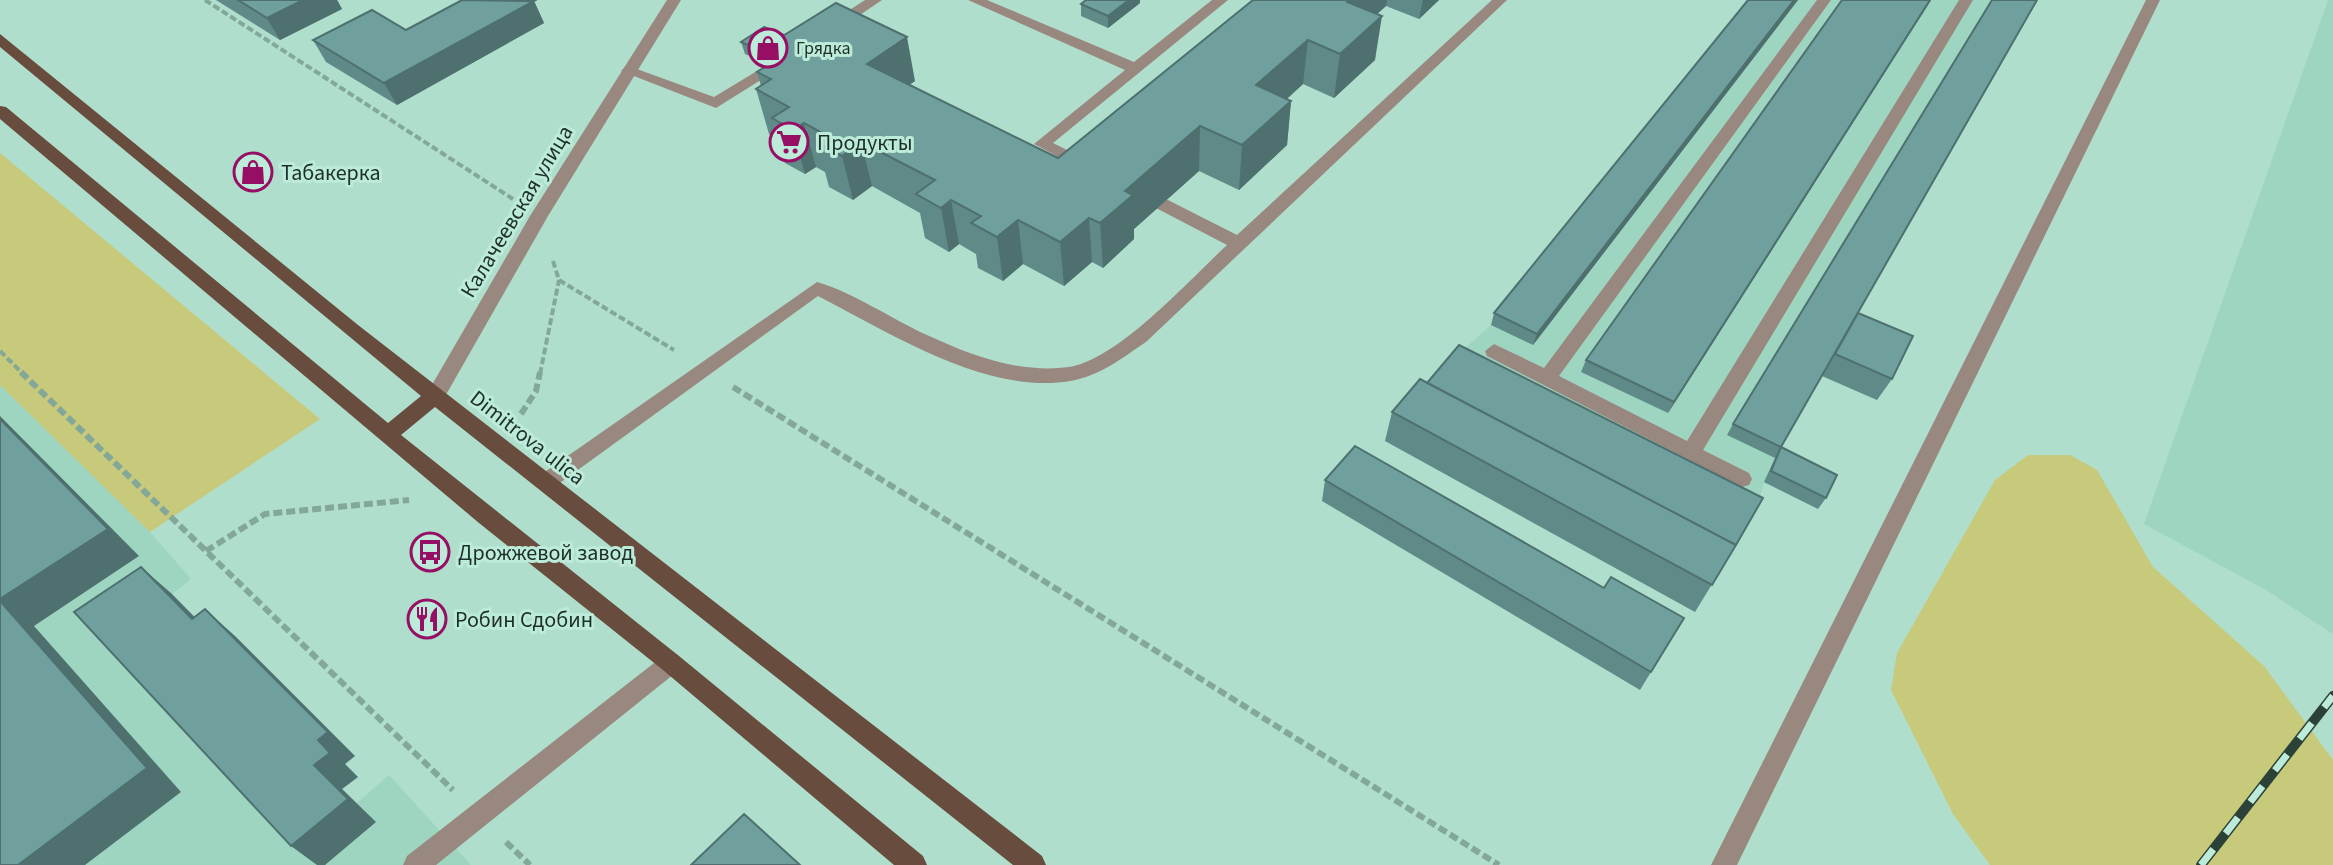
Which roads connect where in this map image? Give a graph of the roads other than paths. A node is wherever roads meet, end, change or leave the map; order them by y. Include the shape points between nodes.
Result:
1 (674, 0) edge
2 (875, 0) edge
3 (975, 0) edge
4 (1221, 0) edge
5 (1500, 0) edge
6 (1824, 0) edge
7 (1966, 0) edge
8 (2153, 0) edge
9 (822, 34) edge
10 (0, 39) edge
11 (796, 52) edge
12 (1136, 69) junction
13 (629, 71) junction
14 (0, 111) edge
15 (1098, 172) edge
16 (1162, 204) edge
17 (1238, 243) junction
18 (1494, 351) dead end
19 (1547, 378) junction
20 (436, 395) junction
21 (387, 435) junction
22 (1691, 452) junction
23 (1742, 479) dead end
24 (546, 482) junction
25 (671, 663) junction
26 (416, 865) edge
27 (914, 865) edge
28 (1033, 865) edge
29 (1724, 865) edge

1 - 13 street, Калачеевская улица
2 - 9 street
3 - 12 street
4 - 12 street
5 - 17 street
6 - 19 street
7 - 22 street
8 - 29 street
10 - 20 main road, Dimitrova ulica
11 - 13 street via 716,103
12 - 15 street via 1042,144
13 - 20 street, Калачеевская улица
14 - 21 main road
16 - 17 street
17 - 24 street via 1139,337 1102,363 1062,374 1020,376 973,363 817,288
18 - 19 street
19 - 22 street
20 - 21 main road, Калачеевская улица
20 - 24 main road, Dimitrova ulica
21 - 25 main road
22 - 23 street
24 - 28 main road, Dimitrova ulica
25 - 26 street
25 - 27 main road

